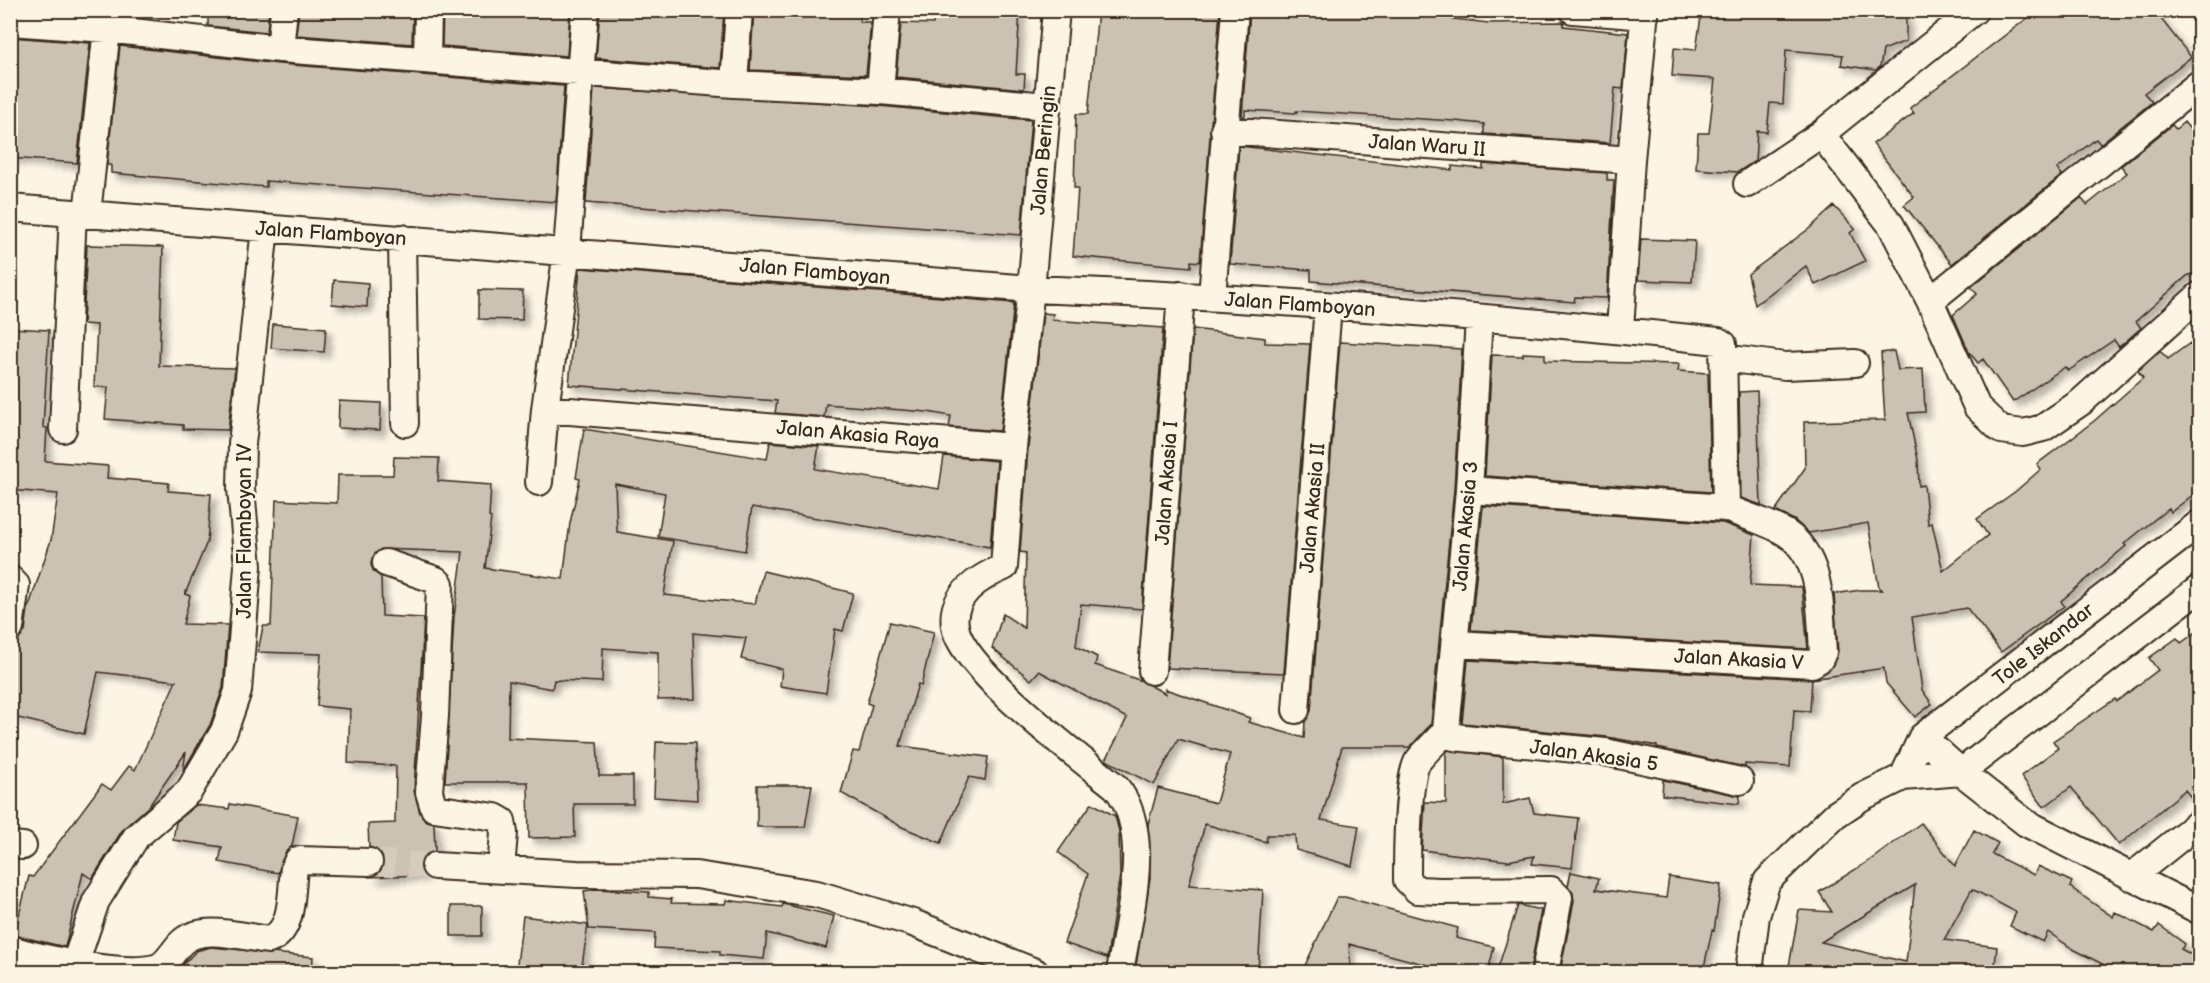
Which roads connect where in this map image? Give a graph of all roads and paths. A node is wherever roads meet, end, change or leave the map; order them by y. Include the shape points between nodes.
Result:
1 (284, 10) edge
2 (429, 10) edge
3 (585, 10) edge
4 (739, 10) edge
5 (887, 10) edge
6 (1056, 10) edge
7 (1235, 10) edge
8 (1573, 10) edge
9 (1975, 10) edge
10 (1645, 14) edge
11 (108, 20) edge
12 (10, 22) edge
13 (280, 49) junction
14 (427, 60) junction
15 (582, 71) junction
16 (2199, 83) edge
17 (734, 84) junction
18 (880, 91) junction
19 (1047, 106) junction
20 (1224, 130) junction
21 (1821, 134) junction
22 (1631, 160) junction
23 (1747, 184) dead end
24 (10, 208) edge
25 (80, 214) junction
26 (265, 228) junction
27 (402, 238) junction
28 (567, 251) junction
29 (1031, 289) junction
30 (1181, 295) junction
31 (2199, 295) edge
32 (1212, 297) junction
33 (1930, 301) junction
34 (1328, 306) junction
35 (1479, 318) junction
36 (1620, 330) junction
37 (1725, 358) junction
38 (1855, 363) dead end
39 (546, 409) junction
40 (405, 423) dead end
41 (63, 429) dead end
42 (1013, 447) junction
43 (539, 482) dead end
44 (1469, 490) junction
45 (1726, 508) junction
46 (2199, 523) edge
47 (386, 563) dead end
48 (10, 579) edge
49 (2199, 588) edge
50 (10, 628) edge
51 (1455, 644) junction
52 (1152, 672) dead end
53 (1296, 710) dead end
54 (1447, 732) junction
55 (1922, 738) junction
56 (1961, 772) junction
57 (1903, 777) junction
58 (1740, 780) dead end
59 (2199, 822) edge
60 (369, 862) tunnel mouth
61 (435, 866) tunnel mouth
62 (501, 869) junction
63 (2131, 877) junction
64 (2199, 911) edge
65 (10, 949) edge
66 (75, 964) junction
67 (1035, 972) edge
68 (1119, 972) edge
69 (1545, 972) edge
70 (1749, 972) edge

1 - 13 street
2 - 14 street
3 - 15 street
4 - 17 street
5 - 18 street
6 - 19 street, Jalan Beringin
7 - 20 street
8 - 10 street
9 - 21 street
10 - 22 street
11 - 12 street
11 - 13 street
11 - 25 street
13 - 14 street
14 - 15 street
15 - 17 street
15 - 28 street
16 - 33 street
17 - 18 street
18 - 19 street
19 - 29 street, Jalan Beringin
20 - 22 street, Jalan Waru II
20 - 32 street
21 - 23 street
21 - 33 street via 1891,225
22 - 36 street
24 - 25 street, Jalan Flamboyan
25 - 26 street, Jalan Flamboyan
25 - 41 street
26 - 27 street, Jalan Flamboyan
26 - 66 street, Jalan Flamboyan IV via 242,444 241,489 248,566 238,691 224,731 189,791 136,837 96,901
27 - 28 street, Jalan Flamboyan
27 - 40 street
28 - 29 street, Jalan Flamboyan
28 - 39 street
29 - 30 street, Jalan Flamboyan
29 - 42 street
30 - 32 street, Jalan Flamboyan
30 - 52 street, Jalan Akasia I
31 - 33 street via 2081,402 2043,428 2023,434 2001,430 1977,406
32 - 34 street, Jalan Flamboyan
34 - 35 street, Jalan Flamboyan
34 - 53 street, Jalan Akasia II
35 - 36 street, Jalan Flamboyan
35 - 44 street, Jalan Akasia 3
36 - 37 street, Jalan Flamboyan via 1718,340 1723,344
37 - 38 street via 1785,366
37 - 45 street
39 - 42 street, Jalan Akasia Raya
39 - 43 street
42 - 68 street via 1004,567 983,576 963,594 954,624 969,654 996,686 1116,787 1125,799 1135,835 1135,875
44 - 45 street
44 - 51 street, Jalan Akasia 3
45 - 51 street, Jalan Akasia V via 1787,533 1803,551 1816,576 1823,652 1812,664
46 - 55 street, Tole Iskandar
47 - 62 street via 436,580 440,586 429,792 435,808 502,821
48 - 50 street via 16,585
49 - 56 street
51 - 54 street, Jalan Akasia 3
54 - 58 street, Jalan Akasia 5 via 1454,738 1605,752
54 - 69 street via 1416,762 1407,880 1417,890 1551,890 1559,898
55 - 56 street
55 - 57 street, Tole Iskandar
56 - 57 street
56 - 63 street via 2026,823
57 - 70 street via 1835,815 1767,881 1756,916
59 - 63 street
60 - 66 street via 298,860 286,923 278,937 269,940 192,934 159,968 144,970
61 - 62 street
62 - 67 street via 696,875 817,894 913,923
63 - 64 street
65 - 66 street

